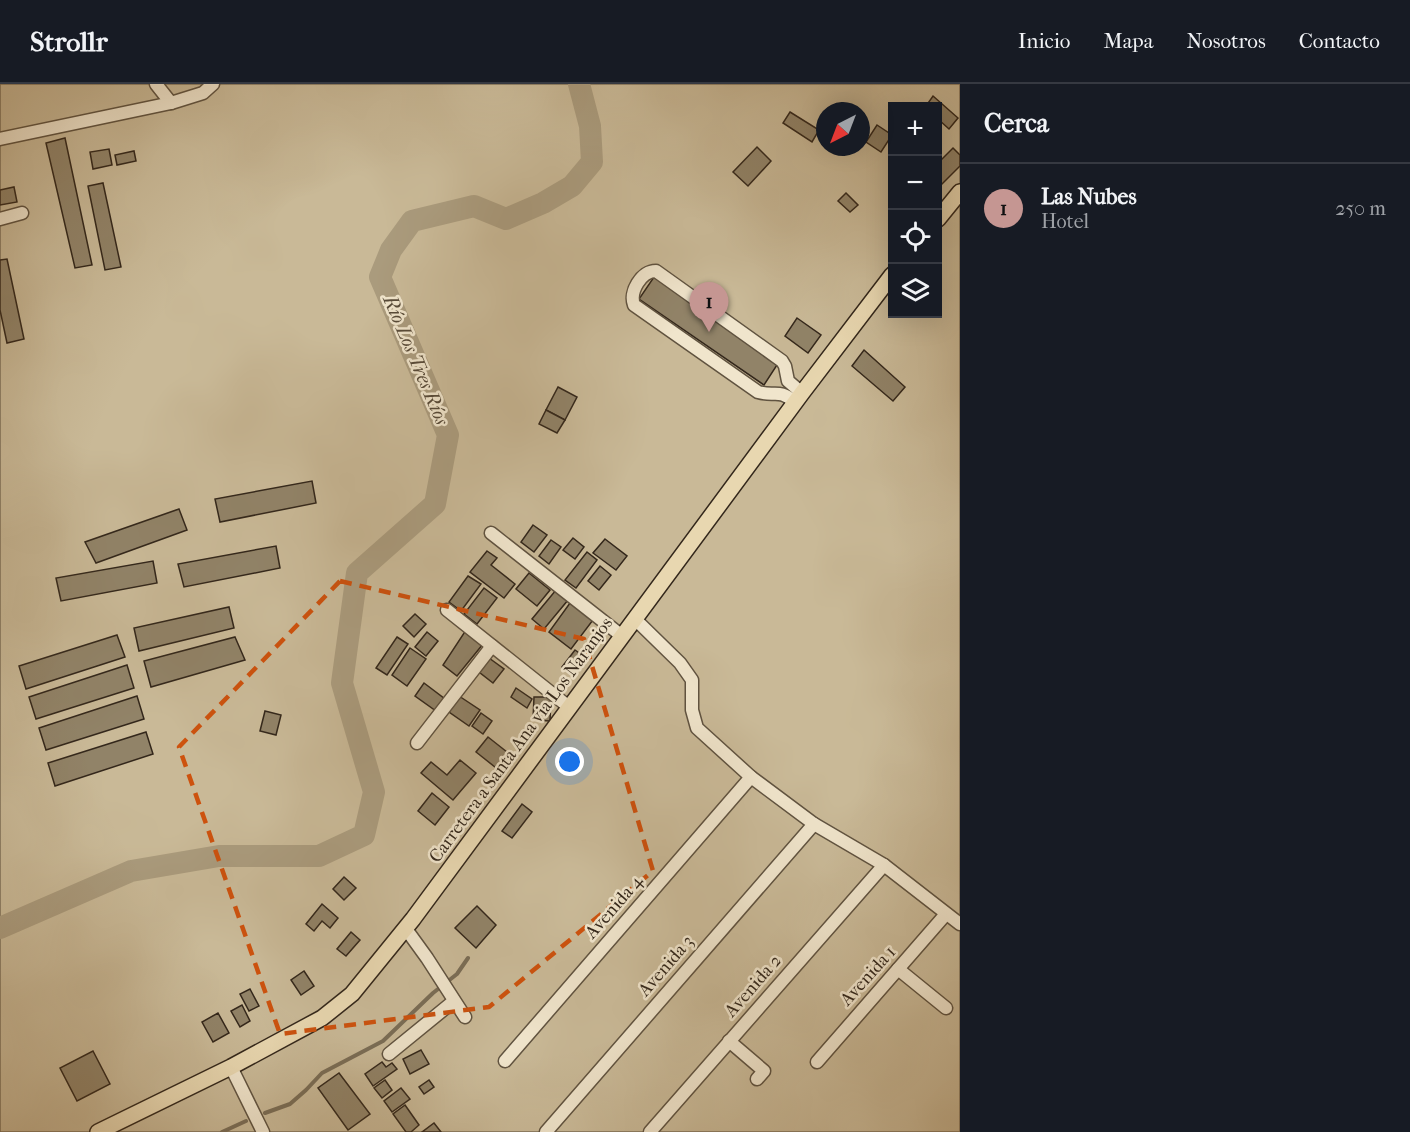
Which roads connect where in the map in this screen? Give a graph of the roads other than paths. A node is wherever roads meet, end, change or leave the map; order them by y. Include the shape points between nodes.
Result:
1 (156, 84) edge
2 (213, 84) edge
3 (171, 104) junction
4 (0, 139) edge
5 (960, 192) edge
6 (22, 213) dead end
7 (942, 214) edge
8 (0, 219) edge
9 (888, 279) edge
10 (799, 397) junction
11 (491, 533) dead end
12 (447, 610) dead end
13 (635, 619) junction
14 (622, 636) junction
15 (492, 646) junction
16 (569, 707) junction
17 (417, 743) dead end
18 (751, 777) junction
19 (814, 824) junction
20 (884, 865) junction
21 (946, 914) junction
22 (960, 924) edge
23 (405, 929) junction
24 (898, 969) junction
25 (454, 1001) junction
26 (946, 1008) dead end
27 (465, 1017) dead end
28 (729, 1041) junction
29 (389, 1054) dead end
30 (505, 1061) dead end
31 (817, 1062) dead end
32 (231, 1067) junction
33 (760, 1075) dead end
34 (98, 1132) edge
35 (263, 1132) edge
36 (546, 1132) edge
37 (650, 1132) edge

1 - 3 street
2 - 3 street via 203,93
3 - 4 street
5 - 7 main road
6 - 8 street
9 - 10 main road, Carretera a Santa Ana via Los Naranjos
10 - 10 street via 788,381 782,361 656,272 645,274 632,292 634,305 758,392
10 - 13 main road, Carretera a Santa Ana via Los Naranjos
11 - 14 street
12 - 15 street
13 - 14 main road, Carretera a Santa Ana via Los Naranjos
13 - 18 street via 692,680 692,710 697,728
14 - 16 main road, Carretera a Santa Ana via Los Naranjos
15 - 16 street
15 - 17 street
16 - 23 main road, Carretera a Santa Ana via Los Naranjos
18 - 19 street
18 - 30 street, Avenida 4
19 - 20 street
19 - 36 street, Avenida 3
20 - 21 street
20 - 28 street, Avenida 2
21 - 22 street
21 - 24 street, Avenida 1
23 - 25 street
23 - 32 main road, Carretera a Santa Ana via Los Naranjos via 369,975 337,1007
24 - 26 street via 933,1003
24 - 31 street, Avenida 1 via 821,1048
25 - 27 street
25 - 29 street
28 - 33 street
28 - 37 street, Avenida 2
32 - 34 main road, Carretera a Santa Ana via Los Naranjos
32 - 35 street

